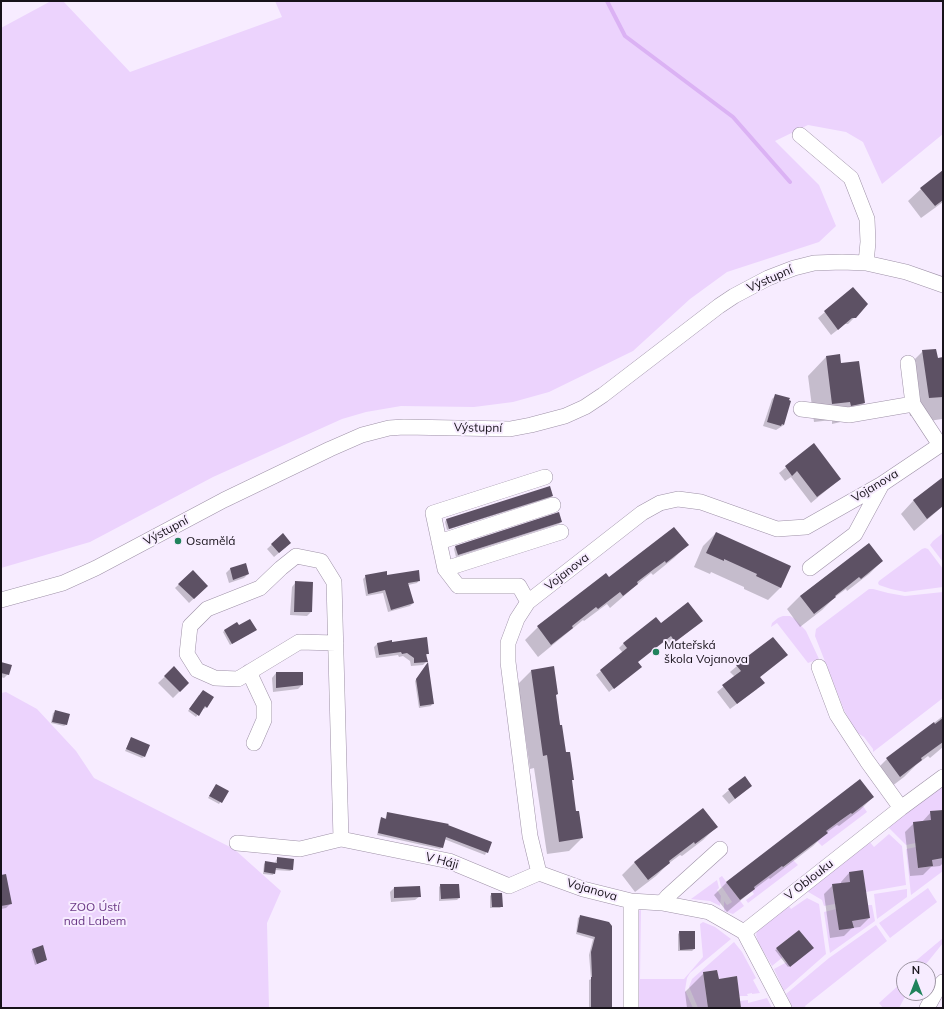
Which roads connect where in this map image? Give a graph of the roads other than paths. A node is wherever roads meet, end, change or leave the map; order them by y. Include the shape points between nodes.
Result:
1 (800, 135) dead end
2 (866, 263) junction
3 (943, 285) edge
4 (908, 363) dead end
5 (913, 404) junction
6 (801, 409) dead end
7 (941, 444) edge
8 (545, 477) dead end
9 (882, 484) junction
10 (553, 505) dead end
11 (561, 532) dead end
12 (439, 542) junction
13 (810, 568) dead end
14 (444, 569) junction
15 (1, 600) edge
16 (528, 602) junction
17 (336, 643) junction
18 (819, 666) dead end
19 (249, 672) junction
20 (254, 743) dead end
21 (943, 777) edge
22 (901, 808) junction
23 (341, 839) junction
24 (237, 843) dead end
25 (720, 849) dead end
26 (539, 873) junction
27 (631, 901) junction
28 (662, 903) junction
29 (744, 932) junction
30 (943, 982) edge
31 (631, 1008) edge
32 (784, 1008) edge
33 (927, 1008) edge

1 - 2 street via 851,178 867,219
2 - 3 street, Výstupní via 906,272
2 - 15 street, Výstupní via 814,263 794,268 750,287 719,306 603,395 565,416 510,429 404,427 362,435 224,500 96,568 63,583
4 - 5 street
5 - 6 street via 849,415
5 - 7 street, Vojanova
7 - 9 street, Vojanova
8 - 12 street via 433,513
9 - 13 street via 855,534
9 - 16 street, Vojanova via 806,527 777,529 701,502 678,499 660,503 642,513
10 - 12 street
11 - 14 street
12 - 14 street
14 - 16 street via 458,586 519,586
16 - 26 street, Vojanova via 517,619 508,643 508,662 530,836
17 - 19 street via 299,642
17 - 19 street via 334,582 321,562 296,556 260,588 207,609 190,626 187,654 197,670 215,678 238,678
17 - 23 street
18 - 22 street via 837,715
19 - 20 street via 264,704 264,720
21 - 22 street, V Oblouku
22 - 29 street, V Oblouku
23 - 24 street, V Háji via 300,849
23 - 26 street, V Háji via 450,861 509,886
25 - 28 street
26 - 27 street, Vojanova via 583,889
27 - 28 street, Vojanova
27 - 31 street, Vojanova
28 - 29 street, Vojanova via 709,912
29 - 32 street
30 - 33 street

